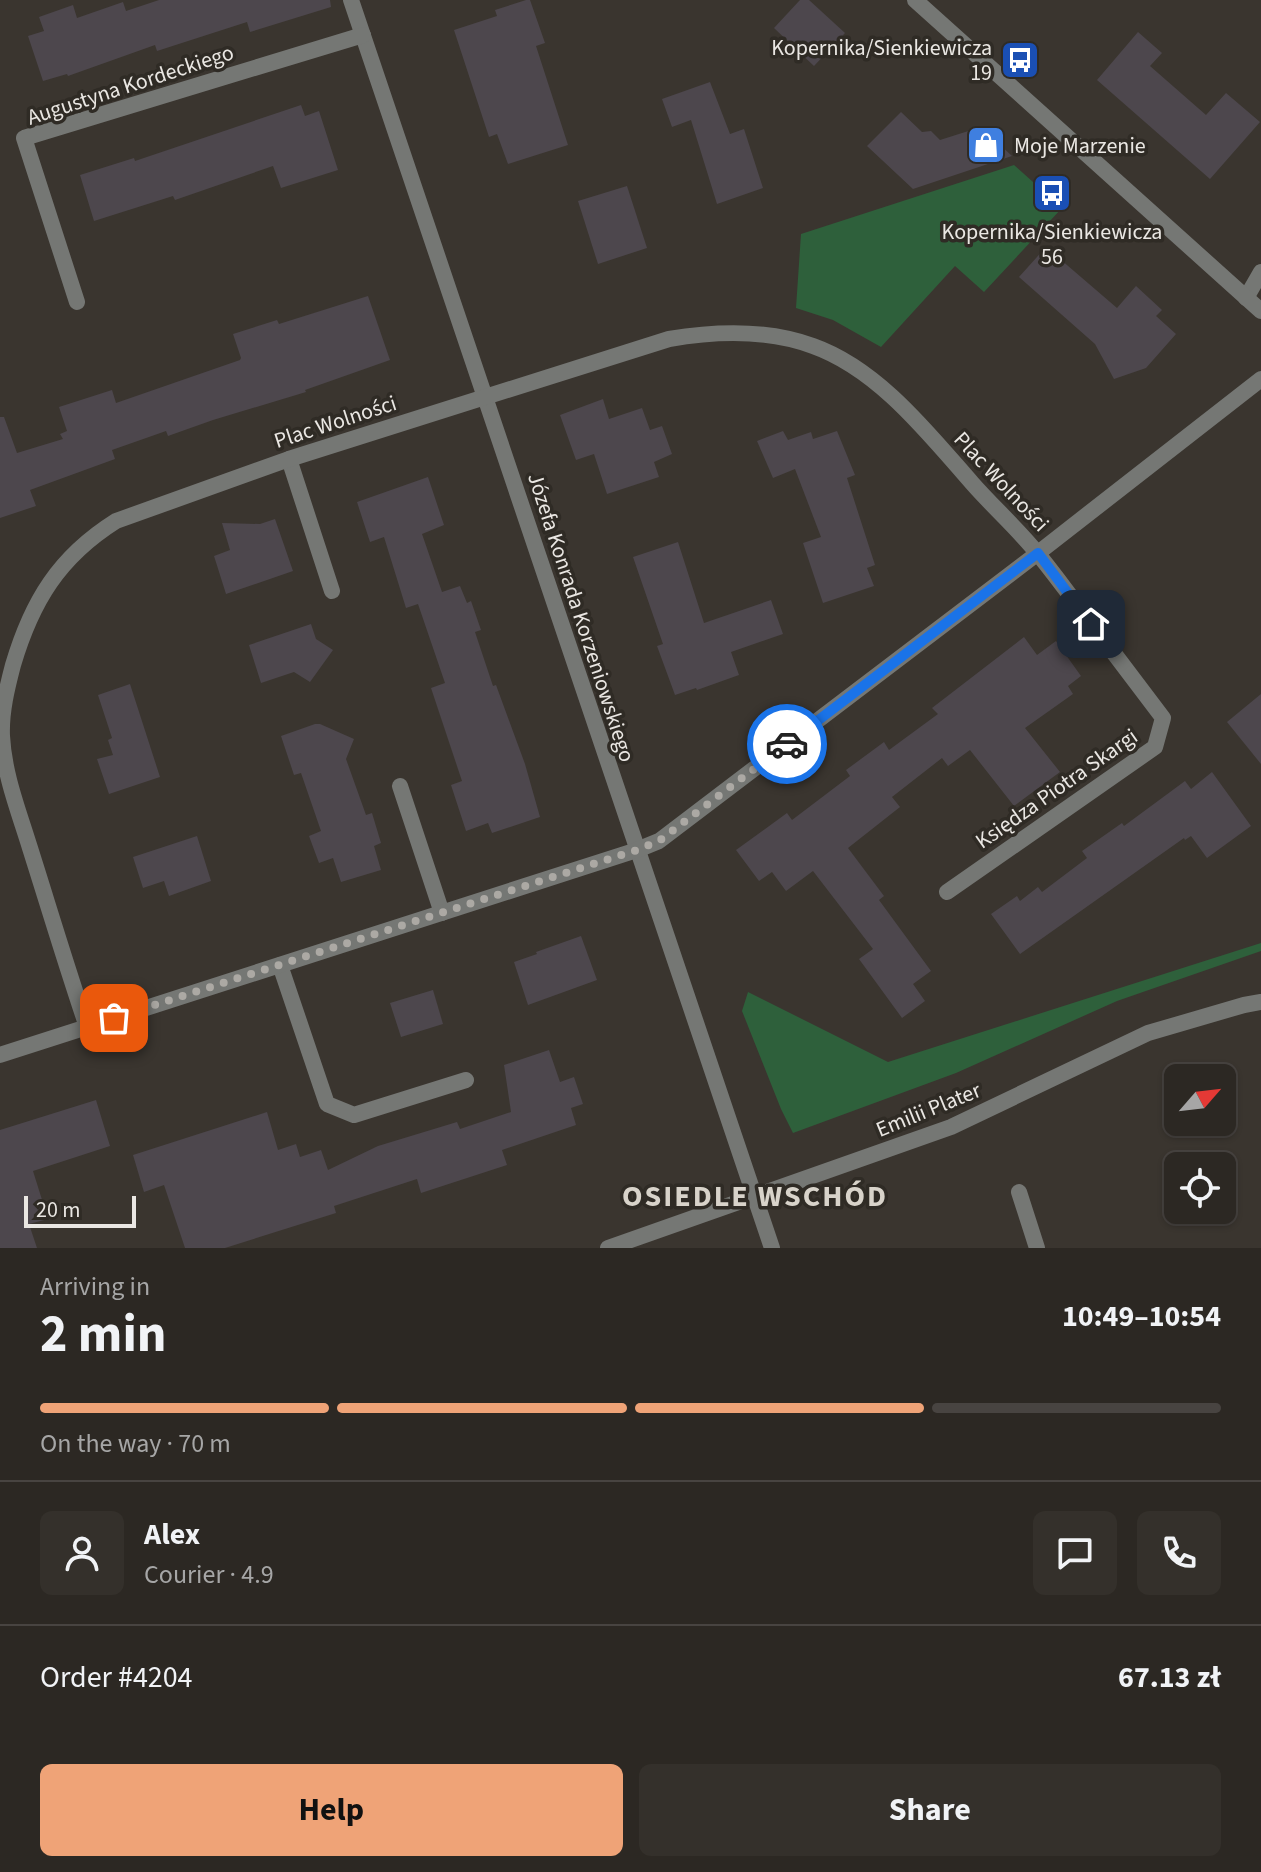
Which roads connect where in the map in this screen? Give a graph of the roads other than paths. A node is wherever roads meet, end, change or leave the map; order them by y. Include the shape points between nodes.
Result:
1 (351, 0) edge
2 (915, 0) edge
3 (363, 35) junction
4 (1261, 272) edge
5 (1246, 298) junction
6 (77, 302) dead end
7 (1261, 311) edge
8 (1261, 379) edge
9 (485, 397) junction
10 (289, 459) junction
11 (1038, 553) junction
12 (332, 591) dead end
13 (400, 786) dead end
14 (637, 850) junction
15 (947, 892) dead end
16 (442, 913) junction
17 (280, 965) junction
18 (1261, 1002) edge
19 (87, 1027) junction
20 (0, 1055) edge
21 (466, 1080) dead end
22 (1019, 1192) dead end
23 (755, 1196) junction
24 (608, 1248) edge
25 (772, 1248) edge
26 (1037, 1248) edge

1 - 3 street, Józefa Konrada Korzeniowskiego
2 - 5 street
3 - 6 street, Augustyna Kordeckiego via 24,138
3 - 9 street, Józefa Konrada Korzeniowskiego
4 - 5 street
5 - 7 street
8 - 11 street, Plac Wolności
9 - 10 street, Plac Wolności
9 - 11 street, Plac Wolności via 696,334 755,334 814,346 879,385
9 - 14 street, Józefa Konrada Korzeniowskiego
10 - 12 street
10 - 19 street, Plac Wolności via 140,511 92,536 54,576 21,638 4,702 5,758
11 - 14 street, Plac Wolności via 691,818
11 - 15 street, Księdza Piotra Skargi via 1163,718 1155,747
13 - 16 street
14 - 16 street, Plac Wolności
14 - 23 street, Józefa Konrada Korzeniowskiego
16 - 17 street, Plac Wolności
17 - 19 street, Plac Wolności
17 - 21 street via 327,1104 354,1115
18 - 23 street, Emilii Plater via 1148,1033 951,1127
19 - 20 street, Plac Wolności
22 - 26 street
23 - 24 street, Emilii Plater
23 - 25 street, Józefa Konrada Korzeniowskiego

